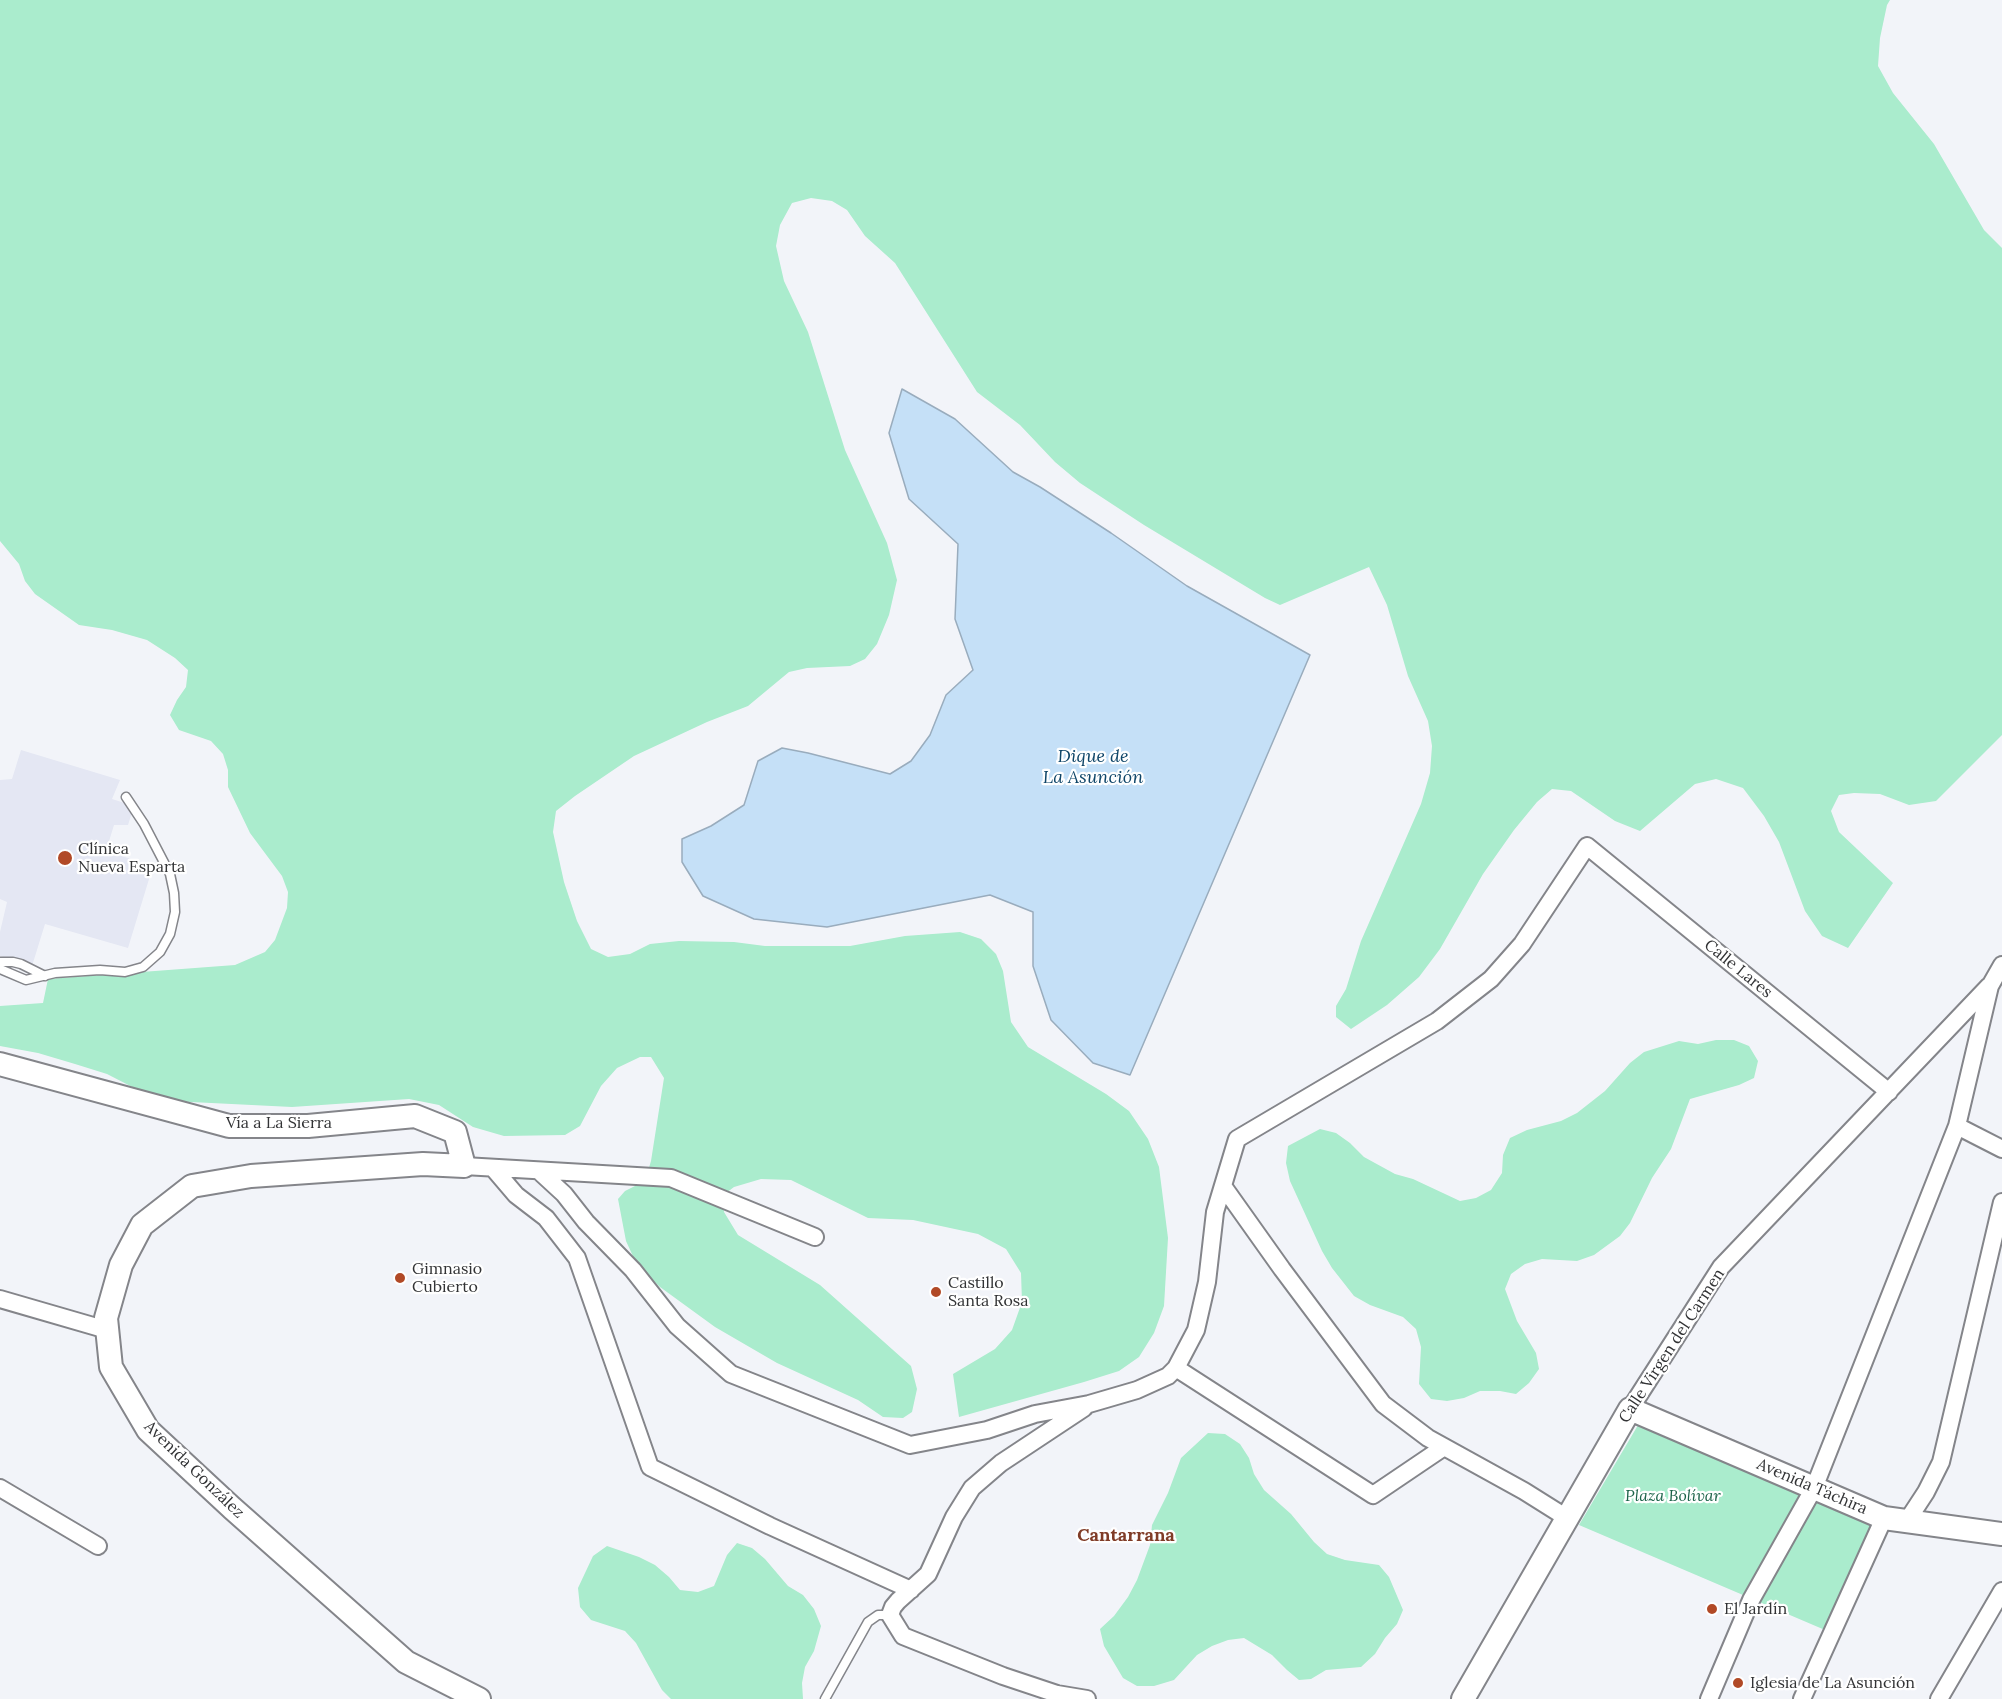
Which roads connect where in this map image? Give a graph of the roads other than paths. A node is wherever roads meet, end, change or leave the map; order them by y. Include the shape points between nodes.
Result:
1 (126, 797) dead end
2 (0, 962) edge
3 (2002, 965) edge
4 (0, 969) edge
5 (45, 976) junction
6 (1990, 986) junction
7 (0, 1064) edge
8 (1889, 1092) junction
9 (1957, 1126) junction
10 (2002, 1149) edge
11 (464, 1167) junction
12 (493, 1168) junction
13 (539, 1171) junction
14 (1223, 1186) junction
15 (2002, 1202) edge
16 (815, 1237) dead end
17 (0, 1299) edge
18 (107, 1330) junction
19 (1176, 1368) junction
20 (1089, 1404) junction
21 (1630, 1408) junction
22 (1444, 1447) junction
23 (0, 1488) edge
24 (1814, 1488) junction
25 (1567, 1518) junction
26 (1884, 1518) junction
27 (1907, 1521) junction
28 (2002, 1534) edge
29 (98, 1546) dead end
30 (911, 1590) junction
31 (2002, 1591) edge
32 (890, 1615) junction
33 (479, 1699) edge
34 (825, 1699) edge
35 (1087, 1699) edge
36 (1463, 1699) edge
37 (1709, 1699) edge
38 (1802, 1699) edge
39 (1938, 1699) edge

1 - 5 lane via 170,874 175,912 170,934 160,952 143,968
2 - 5 lane via 21,964
3 - 6 street
4 - 5 lane via 26,980
6 - 8 street, Calle Virgen del Carmen
6 - 9 street
7 - 11 street, Vía a La Sierra via 229,1126 308,1126 415,1116 455,1132
8 - 14 street, Calle Lares via 1587,846 1522,944 1491,980 1437,1021 1237,1139
8 - 21 street, Calle Virgen del Carmen via 1722,1267
9 - 10 street
9 - 24 street
11 - 12 street
11 - 18 street, Avenida González via 423,1164 251,1176 192,1186 142,1225 120,1264 106,1317
12 - 13 street
12 - 30 street via 516,1195 546,1218 577,1258 650,1467
13 - 16 street via 671,1178
13 - 20 street via 633,1270 677,1326 731,1374 910,1445
14 - 19 street via 1215,1212 1207,1282 1196,1330
14 - 22 street via 1383,1404
15 - 27 street via 1941,1462
17 - 18 street
18 - 33 street, Avenida González via 111,1367 148,1430 405,1662
19 - 20 street via 1168,1376 1137,1390
19 - 22 street via 1373,1495
20 - 30 street via 1001,1463 972,1488 928,1574
21 - 24 street, Avenida Táchira
21 - 25 street, Calle Virgen del Carmen
22 - 25 street
23 - 29 street
24 - 26 street, Avenida Táchira
24 - 37 street via 1751,1600
25 - 36 street, Calle Virgen del Carmen
26 - 27 street, Avenida Táchira
26 - 38 street
27 - 28 street, Avenida Táchira
30 - 32 street via 893,1606
31 - 39 street
32 - 34 lane via 878,1615 868,1623
32 - 35 street via 903,1636 930,1648 1057,1694

